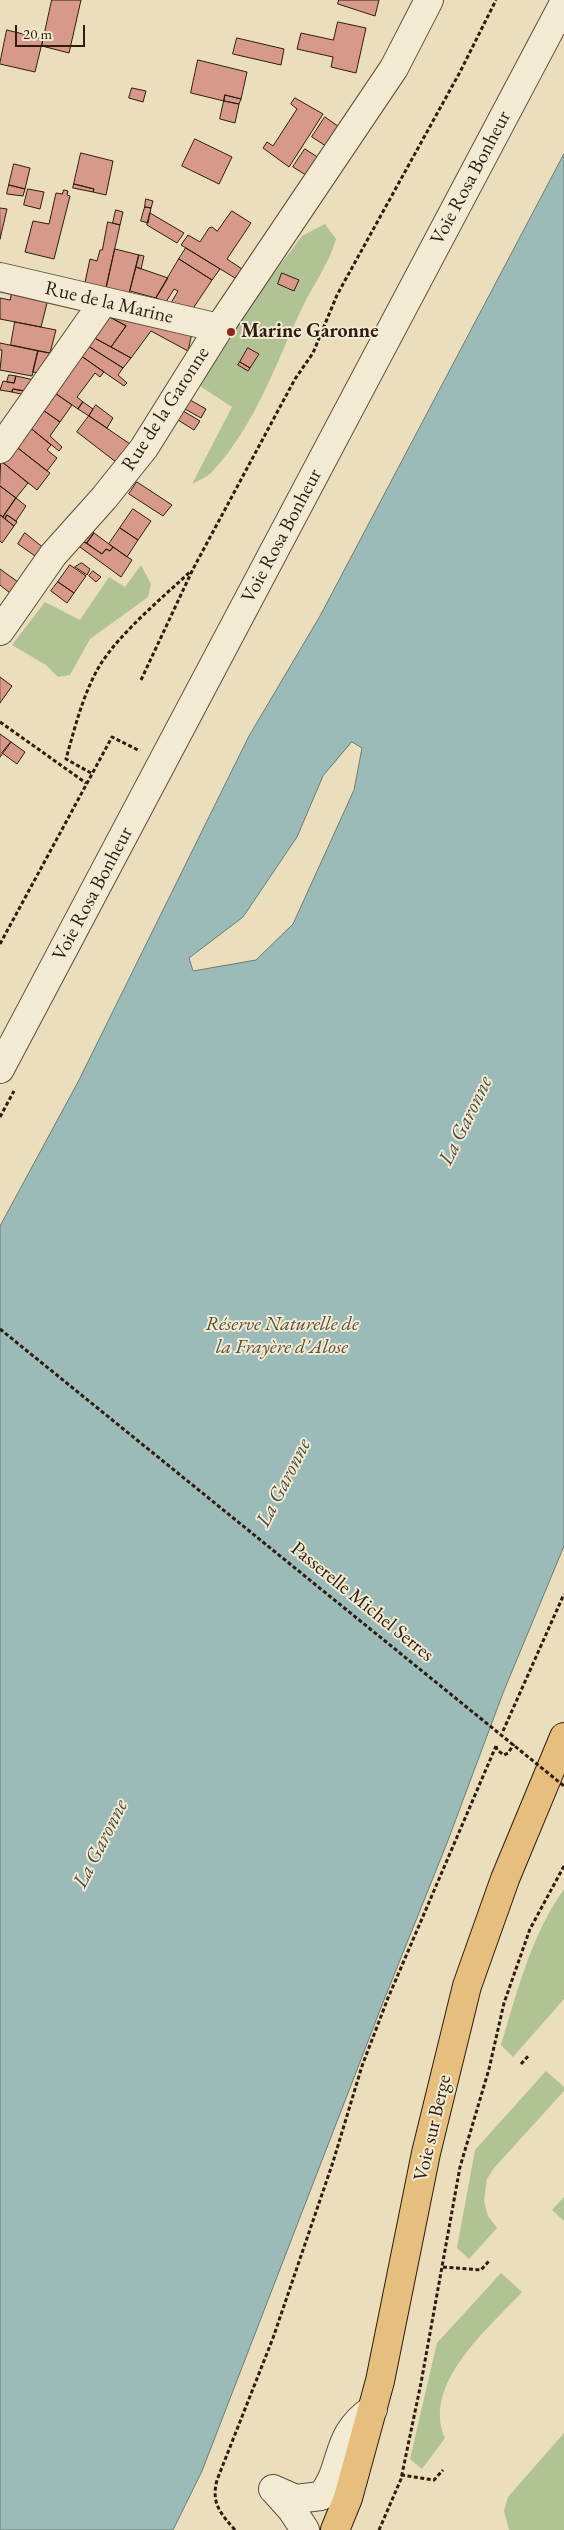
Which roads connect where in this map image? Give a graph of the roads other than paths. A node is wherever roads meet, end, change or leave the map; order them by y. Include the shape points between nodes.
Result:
1 (429, 0) edge
2 (564, 3) edge
3 (0, 277) edge
4 (104, 301) junction
5 (219, 328) junction
6 (0, 449) edge
7 (0, 630) edge
8 (0, 1069) edge
9 (564, 1737) edge
10 (373, 2409) junction
11 (305, 2530) edge
12 (335, 2530) edge

1 - 5 street, Rue de la Garonne via 394,68
2 - 8 street, Voie Rosa Bonheur
3 - 4 street, Rue de la Marine
4 - 5 street, Rue de la Marine
4 - 6 street
5 - 7 street, Rue de la Garonne via 144,448 53,555
9 - 10 main road, Voie sur Berge via 505,1879 467,1986 426,2153
10 - 11 street via 352,2426 326,2490 320,2496 296,2499 273,2489
10 - 12 main road, Voie sur Berge via 348,2498

